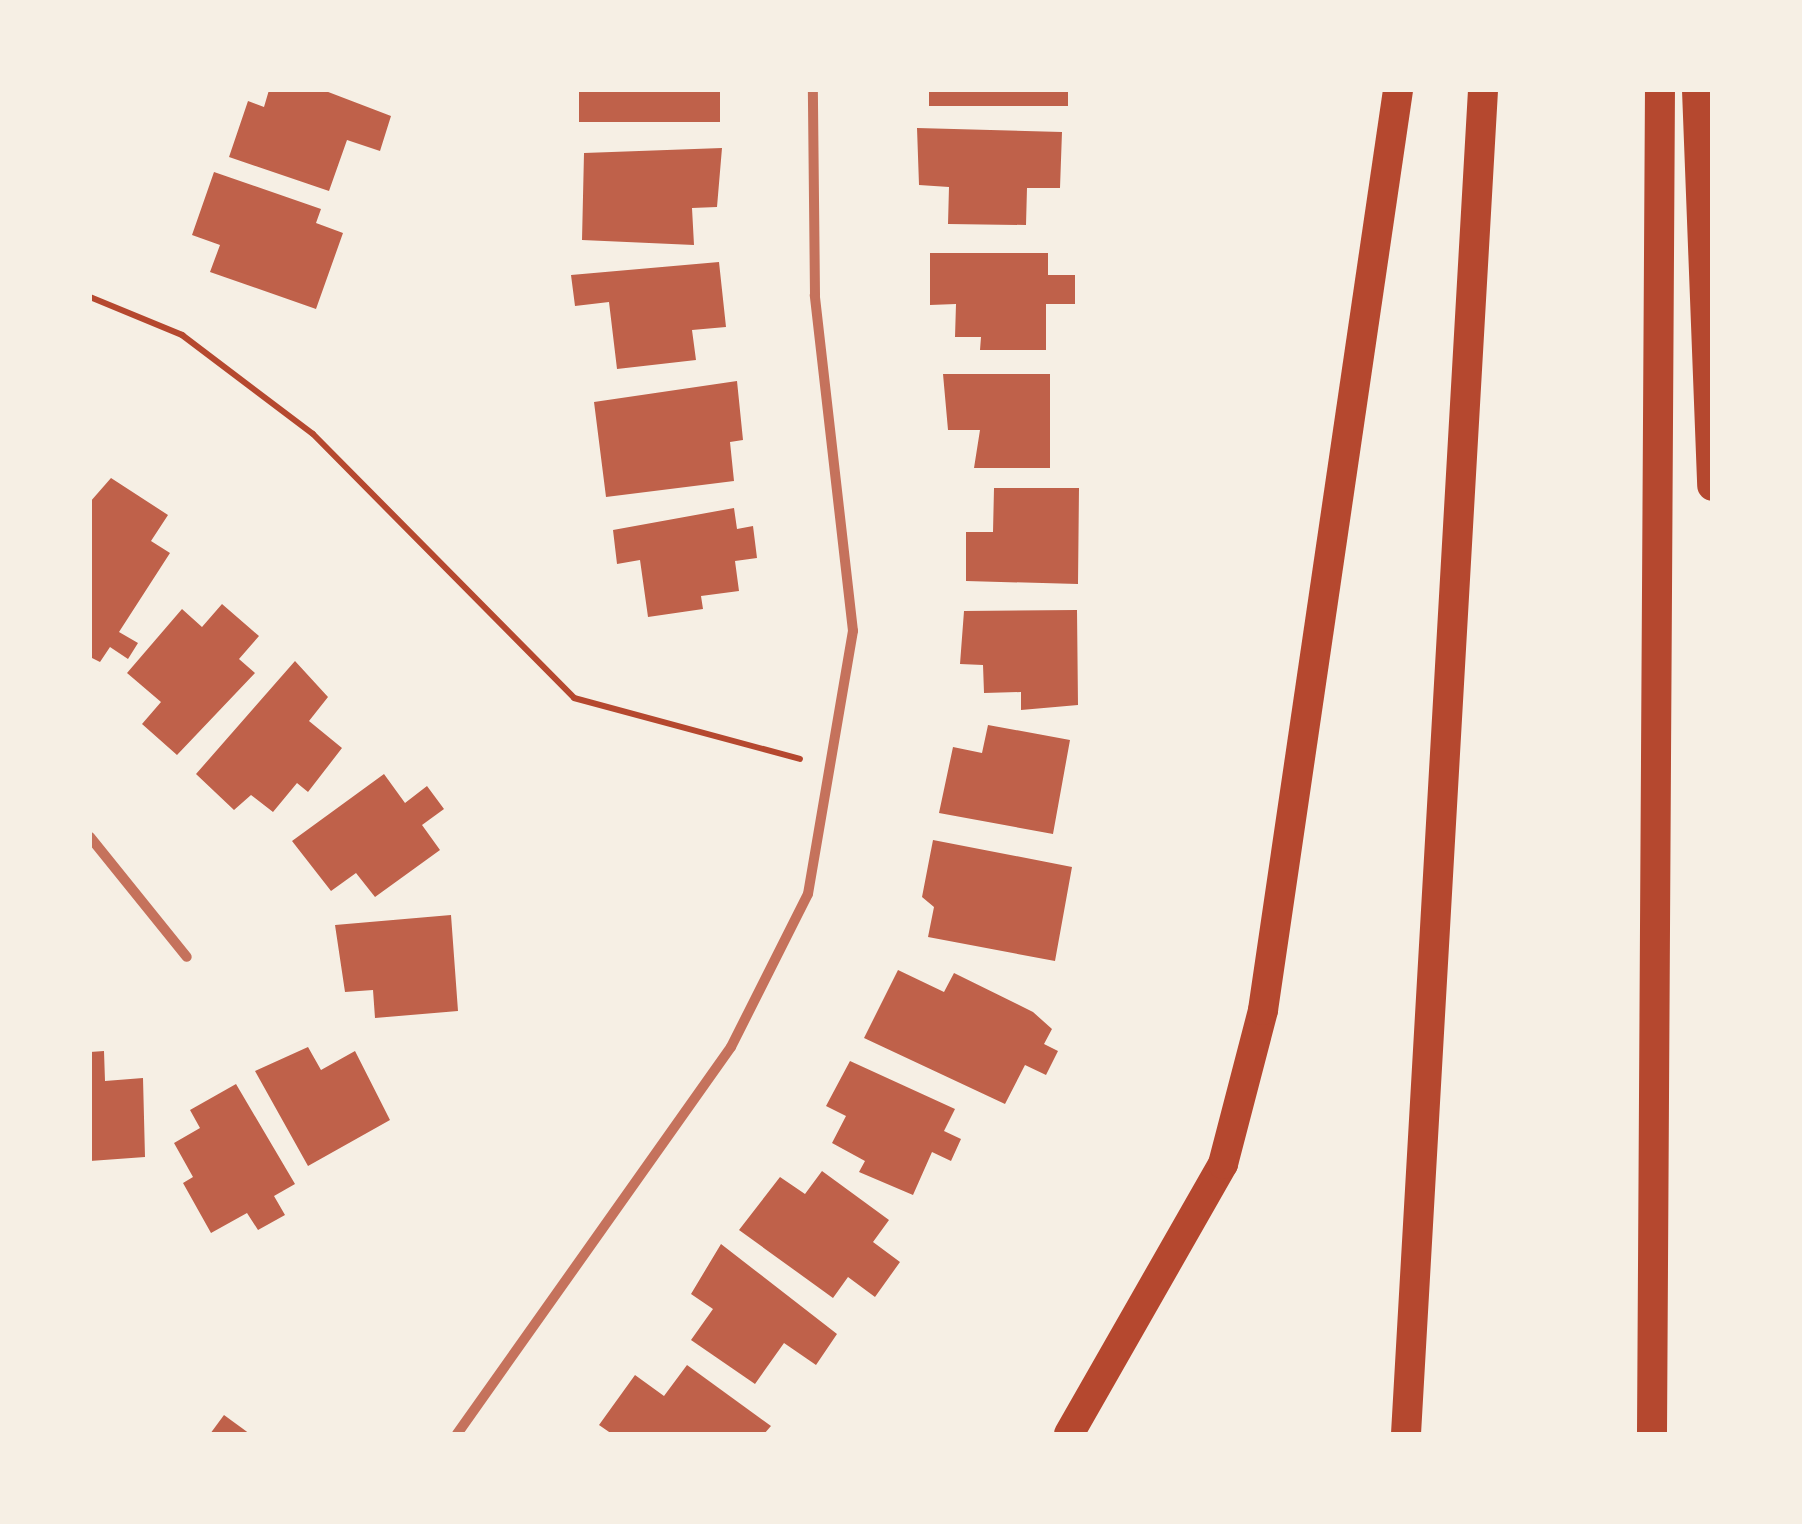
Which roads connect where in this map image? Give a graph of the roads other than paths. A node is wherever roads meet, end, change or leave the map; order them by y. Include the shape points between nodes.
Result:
1 (813, 90) edge
2 (1398, 90) edge
3 (1483, 90) edge
4 (1660, 90) edge
5 (1697, 90) edge
6 (1712, 486) edge
7 (90, 837) edge
8 (187, 957) dead end
9 (456, 1434) edge
10 (1069, 1434) edge
11 (1406, 1434) edge
12 (1652, 1434) edge

1 - 9 street via 815,295 853,631 808,894 731,1046
2 - 10 highway via 1264,1010 1223,1164
3 - 11 highway
4 - 12 highway
5 - 6 highway
7 - 8 street

